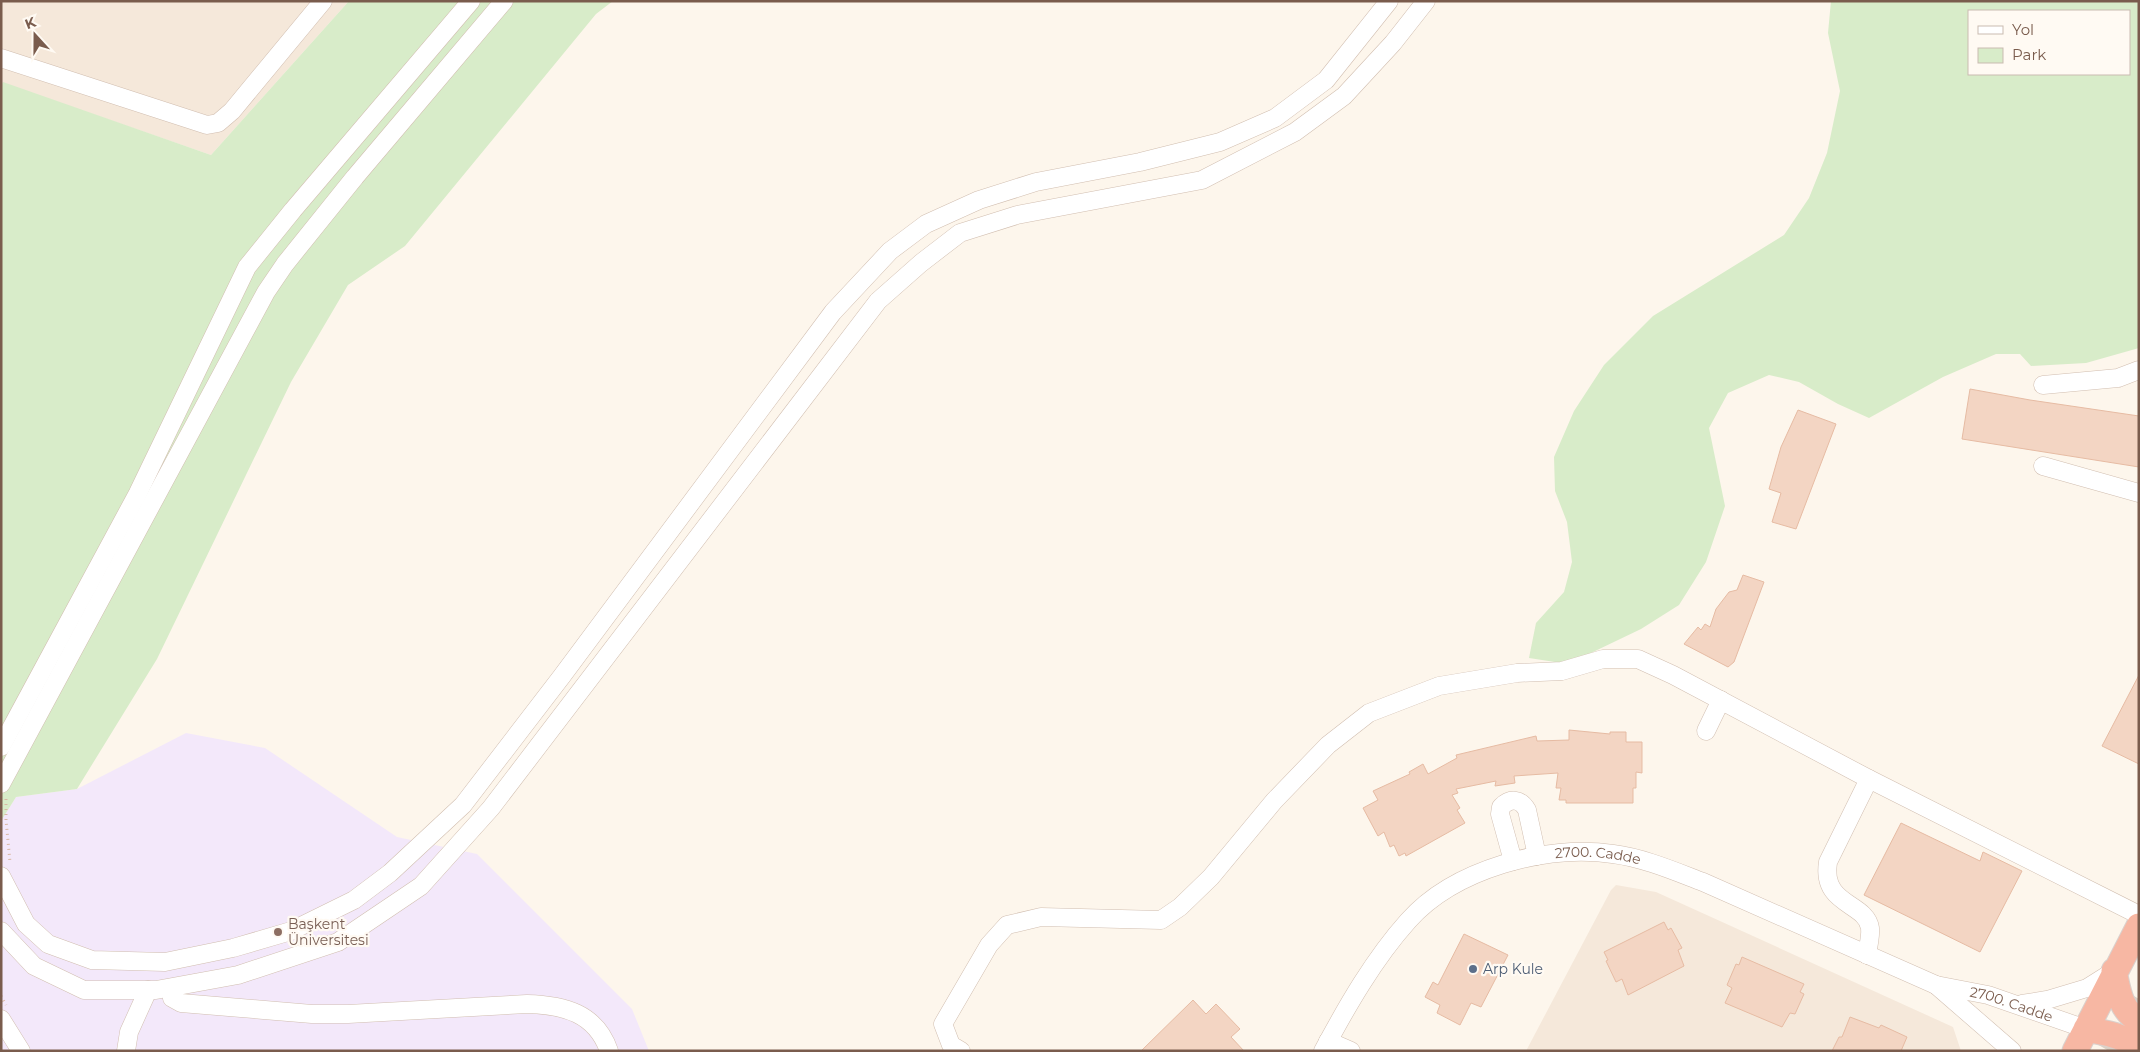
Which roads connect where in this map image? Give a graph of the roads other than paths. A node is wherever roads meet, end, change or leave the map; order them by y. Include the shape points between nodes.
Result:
1 (323, 1) edge
2 (471, 1) edge
3 (504, 1) edge
4 (1389, 1) edge
5 (1426, 1) edge
6 (1, 58) edge
7 (2139, 370) edge
8 (2043, 385) dead end
9 (2043, 466) dead end
10 (2139, 493) edge
11 (1721, 700) junction
12 (1706, 732) dead end
13 (1, 747) edge
14 (1869, 779) junction
15 (6, 787) edge
16 (1537, 856) junction
17 (1513, 861) junction
18 (6, 873) edge
19 (2139, 915) edge
20 (2139, 926) edge
21 (1, 931) edge
22 (1867, 955) junction
23 (2114, 971) junction
24 (1936, 985) junction
25 (170, 988) junction
26 (148, 990) junction
27 (2020, 1004) junction
28 (1, 1018) edge
29 (2139, 1020) edge
30 (2086, 1029) junction
31 (2001, 1045) edge
32 (1325, 1046) edge
33 (2139, 1049) edge
34 (21, 1051) edge
35 (126, 1051) edge
36 (610, 1051) edge
37 (961, 1051) edge
38 (1351, 1051) edge
39 (2012, 1051) edge
40 (2075, 1051) edge

1 - 6 street via 232,111 218,123 207,126
2 - 13 street via 247,267 138,493
3 - 15 street via 355,178 266,292
4 - 18 street via 1326,80 1274,118 1220,142 1140,162 1036,182 979,200 926,224 890,251 833,312 463,805 390,873 354,900 291,931 233,948 165,962 92,960 48,944 26,924
5 - 25 street via 1344,96 1295,132 1202,180 1017,215 960,233 921,263 878,302 491,808 421,886 338,942 238,975
7 - 8 street via 2118,378
9 - 10 street
11 - 12 street
11 - 14 street
11 - 37 street via 1638,659 1603,659 1562,671 1517,672 1439,686 1369,713 1328,745 1274,801 1211,877 1180,907 1161,920 1041,917 1007,925 989,945 943,1024 951,1045
14 - 19 street
14 - 22 street via 1828,862 1826,877 1833,891 1866,918 1870,928
16 - 17 street, 2700. Cadde
16 - 17 street via 1527,810 1518,800 1512,800 1501,808 1500,814
16 - 22 street, 2700. Cadde via 1577,851 1643,860 1704,882
17 - 32 street, 2700. Cadde via 1460,882 1435,896 1408,920
20 - 23 highway
21 - 26 street via 34,966 84,990
22 - 24 street, 2700. Cadde
23 - 27 street via 2087,988
23 - 29 highway via 2121,1000 2129,1013
23 - 30 highway
24 - 27 street, 2700. Cadde
24 - 31 street, 2700. Cadde
25 - 26 street
25 - 36 street via 172,998 181,1003 312,1014 527,1004 550,1006 588,1019 600,1031
26 - 35 street via 129,1032
27 - 30 street, 2700. Cadde
28 - 34 street
30 - 33 highway via 2117,1036
30 - 40 highway
31 - 39 street, 2700. Cadde
32 - 38 street

